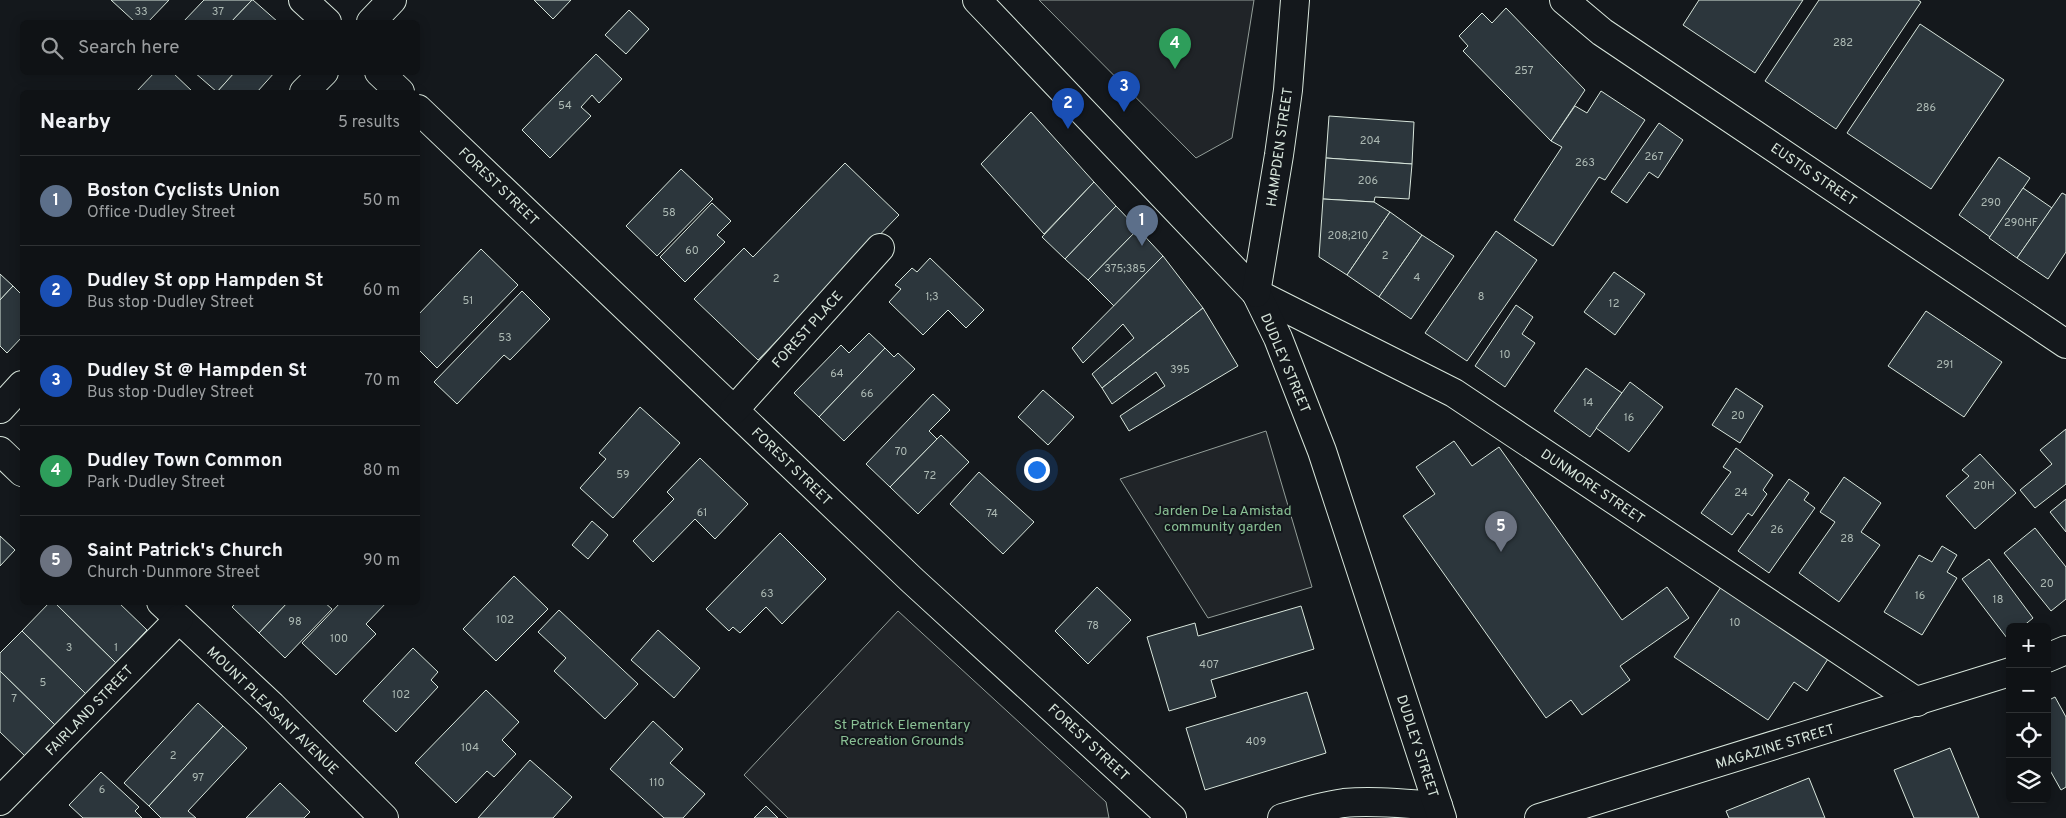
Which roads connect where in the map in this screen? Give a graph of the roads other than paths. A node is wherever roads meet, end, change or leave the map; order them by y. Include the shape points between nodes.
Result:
1 (303, 0) edge
2 (392, 0) edge
3 (977, 0) edge
4 (1295, 0) edge
5 (1564, 0) edge
6 (325, 20) edge
7 (373, 20) edge
8 (321, 75) edge
9 (382, 75) edge
10 (306, 90) edge
11 (398, 90) edge
12 (420, 111) edge
13 (880, 248) dead end
14 (1256, 293) junction
15 (2066, 344) edge
16 (20, 387) edge
17 (0, 409) edge
18 (734, 410) junction
19 (0, 451) edge
20 (20, 470) edge
21 (170, 611) edge
22 (2066, 650) edge
23 (2051, 656) edge
24 (2006, 673) edge
25 (1916, 702) junction
26 (0, 802) edge
27 (1433, 814) edge
28 (384, 818) edge
29 (1172, 818) edge
30 (1282, 818) edge
31 (1539, 818) edge

1 - 6 street
2 - 7 street
3 - 14 street, DUDLEY STREET
4 - 14 street, HAMPDEN STREET via 1281,146
5 - 15 street, EUSTIS STREET via 1602,32
8 - 10 street
9 - 11 street
12 - 18 street, FOREST STREET
13 - 18 street, FOREST PLACE
14 - 25 street, DUNMORE STREET via 1454,393
14 - 27 street, DUDLEY STREET via 1278,338 1322,452
16 - 17 street
18 - 29 street, FOREST STREET via 913,581
19 - 20 street
21 - 26 street, FAIRLAND STREET
21 - 28 street, MOUNT PLEASANT AVENUE via 272,706
22 - 23 street
24 - 25 street, MAGAZINE STREET
25 - 31 street, MAGAZINE STREET
27 - 30 street via 1379,802 1343,803

